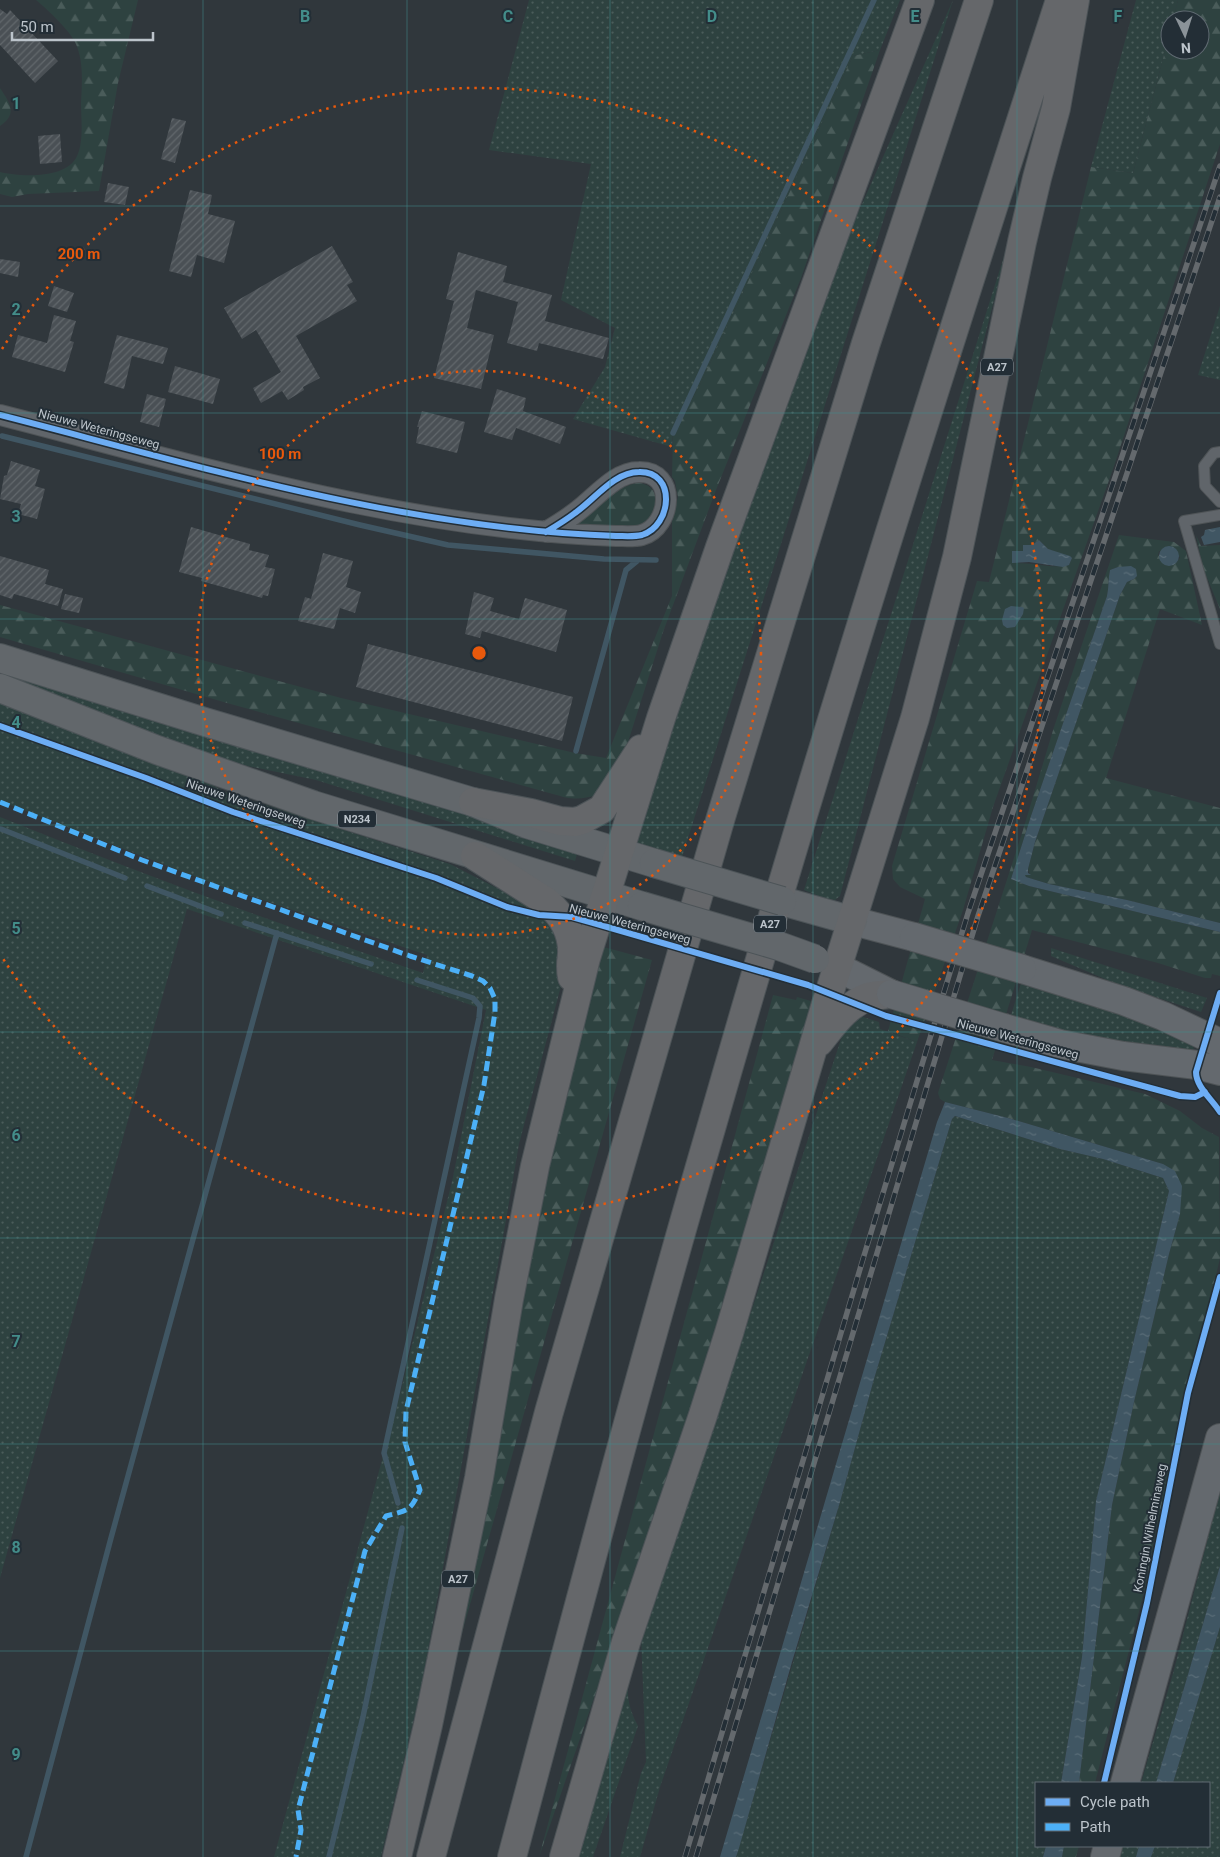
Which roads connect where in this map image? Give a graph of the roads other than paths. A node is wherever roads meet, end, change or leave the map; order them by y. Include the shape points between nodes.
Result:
1 (920, 0) edge
2 (979, 0) edge
3 (1060, 0) edge
4 (1075, 0) edge
5 (0, 415) edge
6 (1220, 452) edge
7 (1220, 502) edge
8 (1220, 515) edge
9 (546, 532) junction
10 (1220, 644) edge
11 (0, 658) edge
12 (0, 688) edge
13 (661, 718) junction
14 (473, 802) junction
15 (620, 854) junction
16 (475, 856) junction
17 (605, 896) junction
18 (841, 917) junction
19 (827, 964) junction
20 (891, 994) junction
21 (575, 998) junction
22 (1220, 1043) edge
23 (814, 1049) junction
24 (1220, 1071) edge
25 (1220, 1438) edge
26 (1125, 1782) edge
27 (397, 1857) edge
28 (431, 1857) edge
29 (512, 1857) edge
30 (564, 1857) edge

1 - 13 highway, A27 via 720,547
2 - 28 highway via 866,343 721,817 549,1412
3 - 29 highway, A27 via 933,390 795,841 634,1398
4 - 18 highway, A27 via 1056,108 1022,242 957,557 915,718
5 - 9 street, Nieuwe Weteringseweg via 224,473 395,511
6 - 7 lane via 1214,453 1204,466 1205,486
8 - 10 lane via 1184,521
9 - 9 street, Nieuwe Weteringseweg via 643,535 660,520 667,497 665,487 654,475 633,472 607,486 576,513
11 - 14 main road
12 - 16 main road, Nieuwe Weteringseweg / N234 via 200,766
13 - 14 highway, A27 via 602,809 588,818 575,822 560,821
13 - 15 highway, A27
14 - 15 main road via 527,824
15 - 17 highway, A27
15 - 18 main road, bridge
16 - 17 main road, Nieuwe Weteringseweg / N234
16 - 21 highway, A27 via 547,902 561,916 571,939 570,966
17 - 19 main road, Nieuwe Weteringseweg / N234, bridge via 779,946
17 - 21 highway, A27
18 - 19 highway, A27
18 - 22 main road, bridge via 1124,1001
19 - 20 main road, Nieuwe Weteringseweg / N234
19 - 23 highway, A27 via 825,1007
20 - 23 highway, A27 via 869,997 848,1008
20 - 24 main road, Nieuwe Weteringseweg / N234, bridge via 1060,1044
21 - 27 highway, A27 via 535,1166 479,1478
23 - 30 highway, A27 via 726,1342 626,1642
25 - 26 main road

